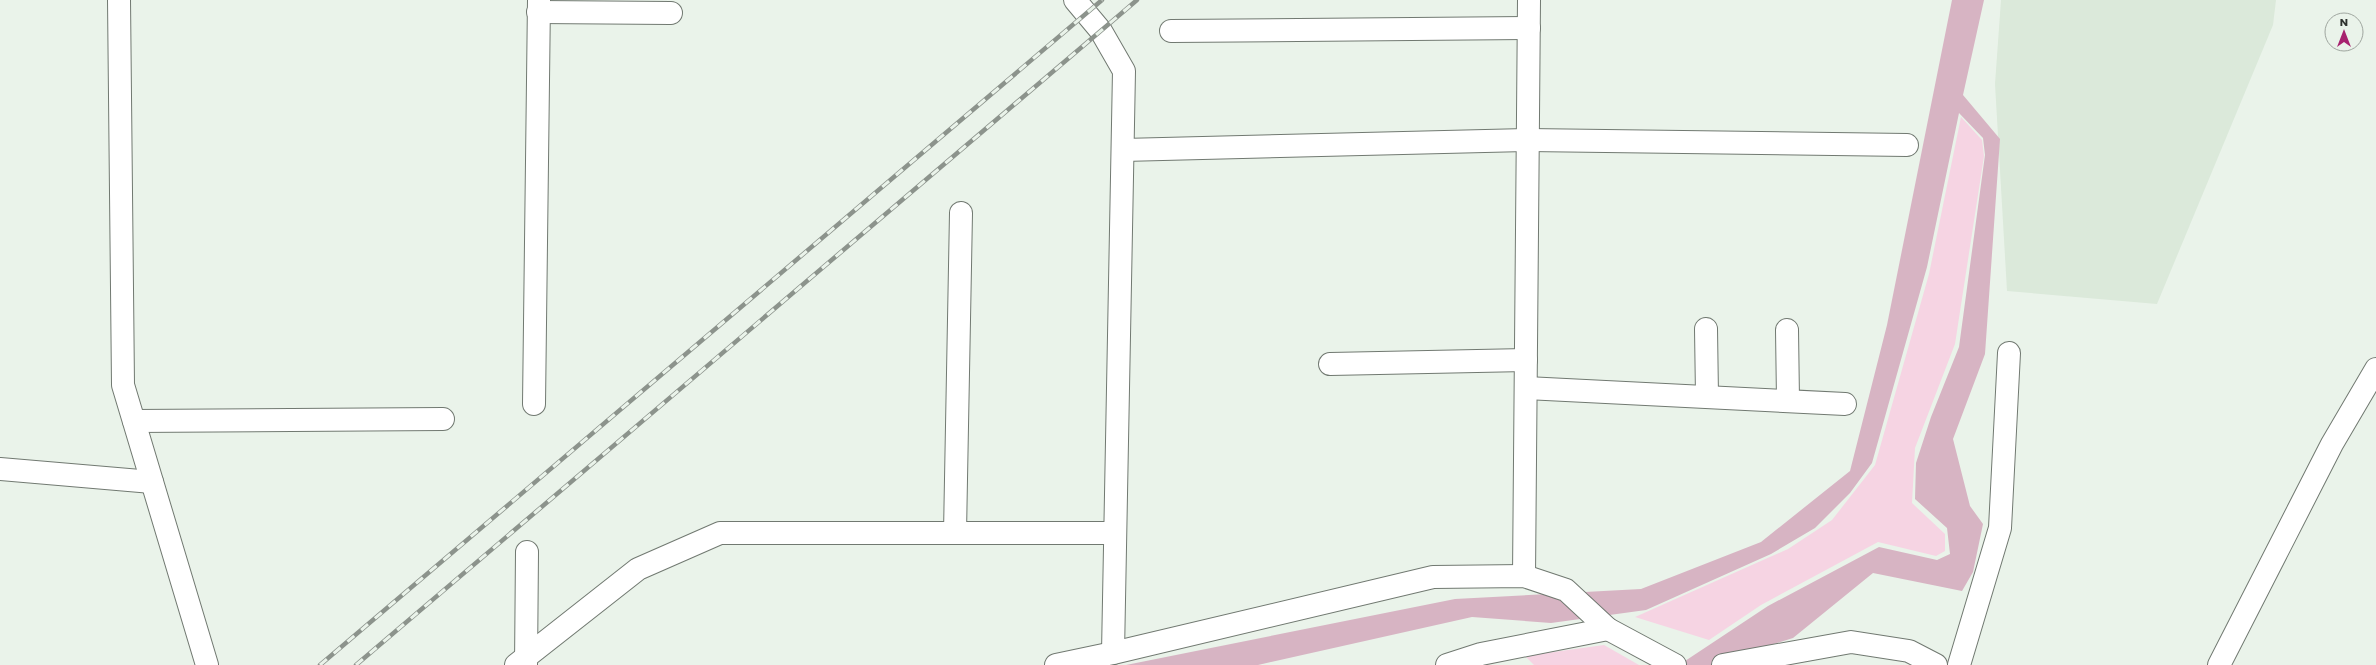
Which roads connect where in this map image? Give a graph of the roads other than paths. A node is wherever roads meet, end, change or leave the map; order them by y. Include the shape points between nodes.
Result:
1 (119, 0) edge
2 (1075, 0) edge
3 (1529, 0) edge
4 (538, 6) edge
5 (671, 13) dead end
6 (1529, 28) junction
7 (1171, 31) dead end
8 (1528, 140) junction
9 (1907, 145) dead end
10 (1123, 150) junction
11 (961, 213) dead end
12 (1706, 329) dead end
13 (1787, 330) dead end
14 (2009, 354) dead end
15 (1526, 360) junction
16 (1330, 364) dead end
17 (2376, 370) edge
18 (1526, 388) junction
19 (1707, 396) junction
20 (1788, 400) junction
21 (534, 404) dead end
22 (1845, 404) dead end
23 (443, 418) dead end
24 (134, 421) junction
25 (0, 469) edge
26 (152, 482) junction
27 (955, 533) junction
28 (1115, 533) junction
29 (527, 552) dead end
30 (1524, 576) junction
31 (1608, 628) junction
32 (1909, 651) junction
33 (1113, 653) junction
34 (523, 662) edge
35 (207, 665) edge
36 (1056, 665) edge
37 (1447, 665) edge
38 (1675, 665) edge
39 (1723, 665) edge
40 (1891, 665) edge
41 (1936, 665) edge
42 (1959, 665) edge
43 (2218, 665) edge

1 - 24 street via 123,385
2 - 10 street via 1101,31 1124,71
3 - 6 street
4 - 5 street
4 - 21 street
6 - 7 street
6 - 8 street
8 - 9 street
8 - 10 street
8 - 15 street
10 - 28 street
11 - 27 street
12 - 19 street
13 - 20 street
14 - 42 street via 2000,528
15 - 16 street
15 - 18 street
17 - 43 street via 2332,444
18 - 19 street
18 - 30 street
19 - 20 street
20 - 22 street
23 - 24 street
24 - 26 street
25 - 26 street
26 - 35 street
27 - 28 street
27 - 34 street via 720,533 638,569
28 - 33 street
29 - 34 street
30 - 31 street via 1566,590
30 - 33 street via 1433,576
31 - 37 street via 1481,654
31 - 38 street
32 - 39 street via 1851,642
32 - 40 street
32 - 41 street
33 - 36 street

